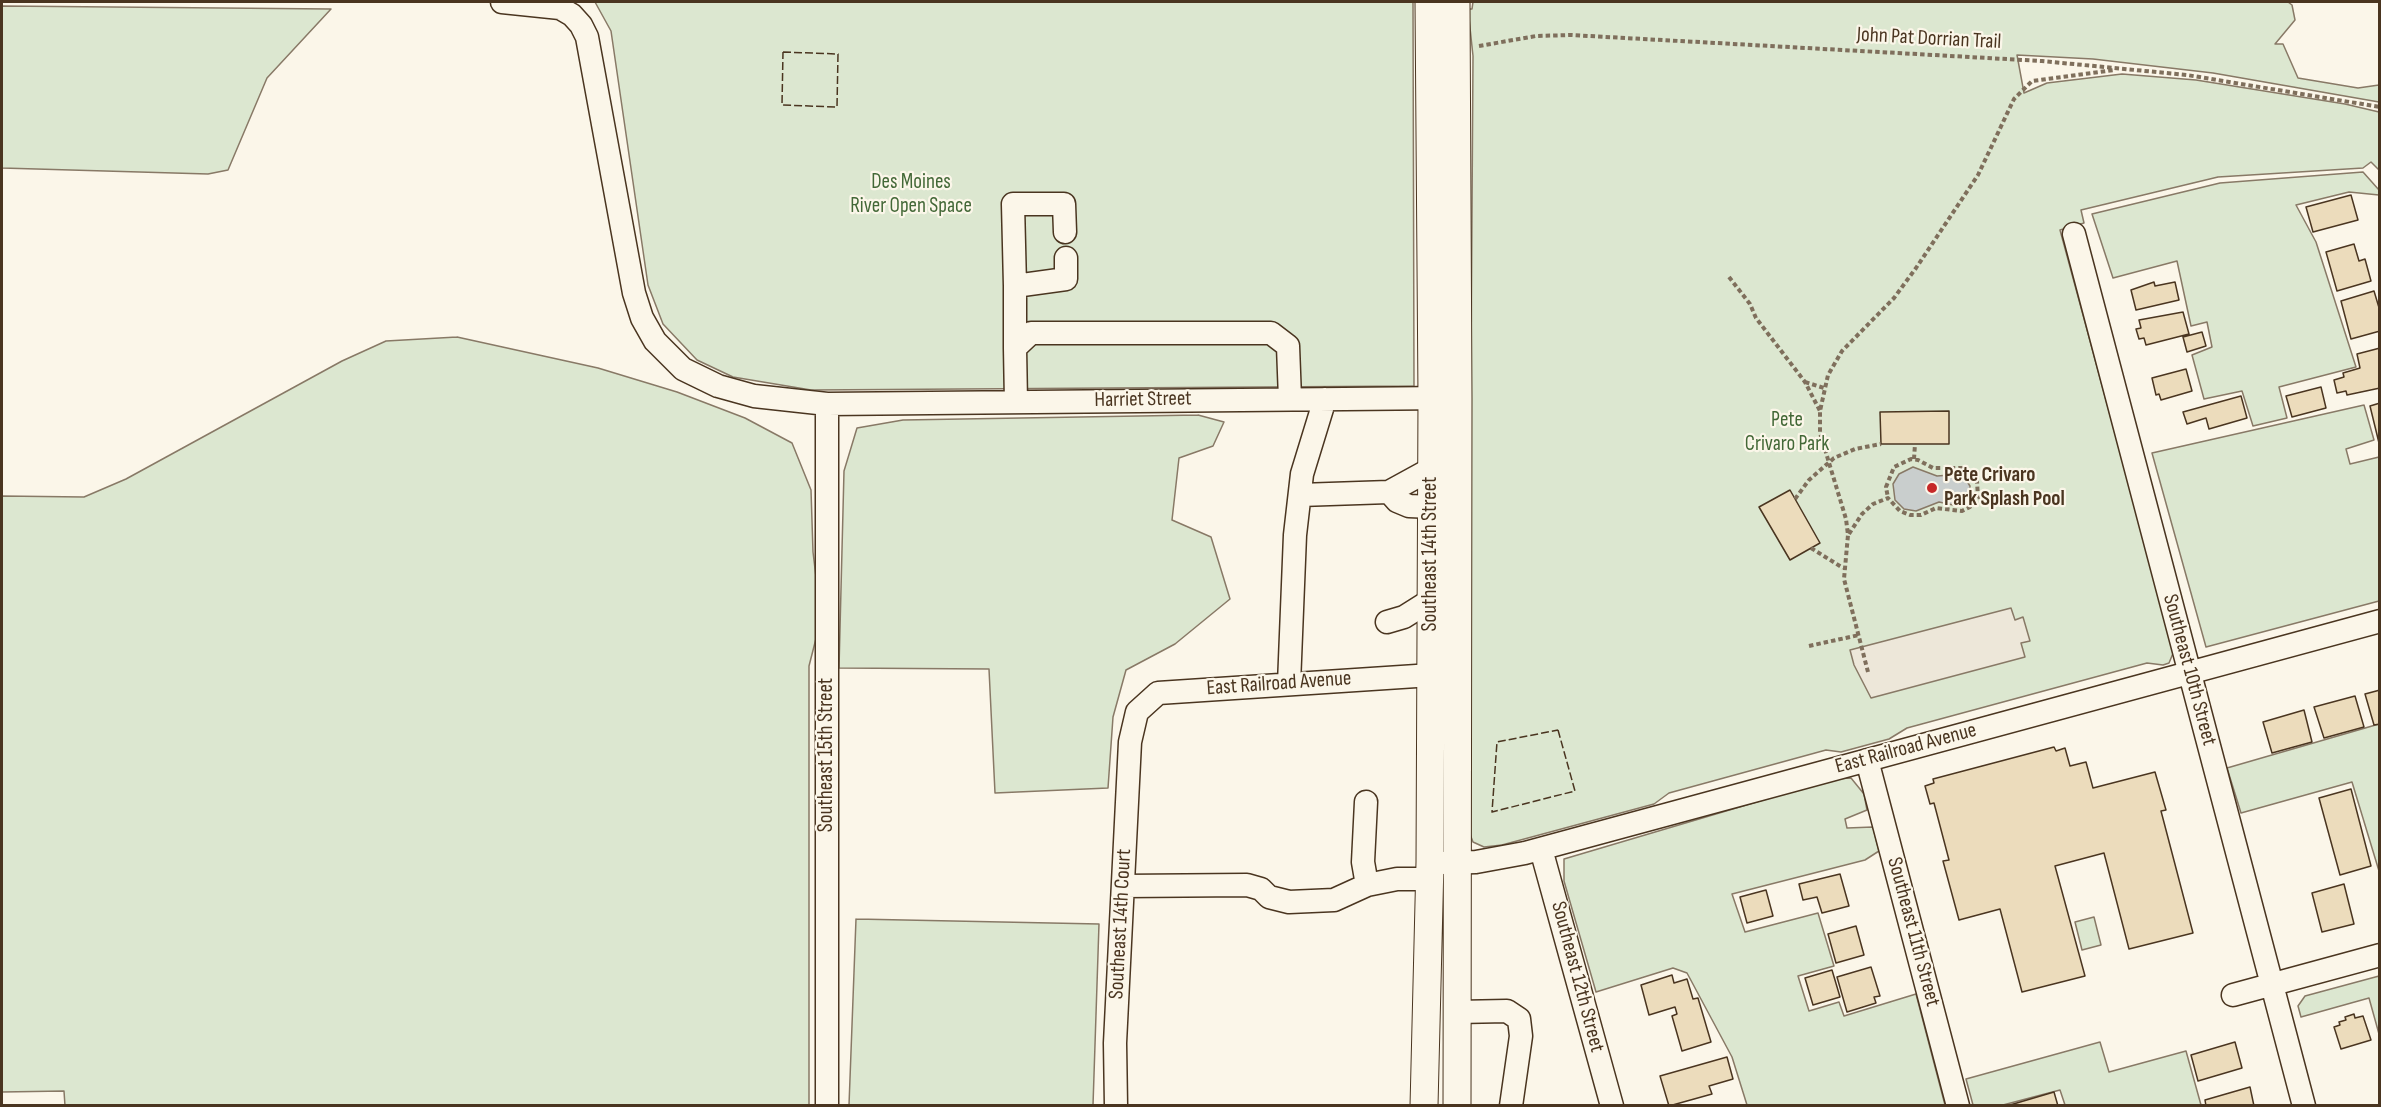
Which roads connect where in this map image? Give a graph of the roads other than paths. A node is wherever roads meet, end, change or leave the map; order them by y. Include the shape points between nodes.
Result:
1 (502, 2) edge
2 (1429, 5) edge
3 (1456, 5) edge
4 (1065, 232) dead end
5 (2074, 234) dead end
6 (1066, 258) dead end
7 (1015, 286) junction
8 (1015, 348) junction
9 (1445, 398) junction
10 (1290, 399) junction
11 (1325, 399) junction
12 (1016, 402) junction
13 (827, 404) junction
14 (1431, 469) junction
15 (1389, 492) junction
16 (1300, 495) junction
17 (1432, 507) junction
18 (1431, 600) junction
19 (2379, 621) edge
20 (1387, 622) dead end
21 (2190, 671) junction
22 (1431, 674) junction
23 (1458, 674) junction
24 (1289, 684) junction
25 (1130, 742) joint
26 (1867, 760) junction
27 (1366, 802) dead end
28 (1541, 849) junction
29 (1439, 868) junction
30 (1367, 885) junction
31 (1123, 886) junction
32 (2379, 955) edge
33 (2272, 984) junction
34 (2233, 995) dead end
35 (1457, 1012) junction
36 (827, 1106) edge
37 (1116, 1106) edge
38 (1424, 1106) edge
39 (1457, 1106) edge
40 (1511, 1106) edge
41 (1612, 1106) edge
42 (1958, 1106) edge
43 (2304, 1106) edge

1 - 13 street, Harriet Street via 560,8 576,18 587,37 634,293 655,341 683,369 718,386 754,396
2 - 9 main road, Southeast 14th Street
3 - 9 main road, Southeast 14th Street
4 - 7 street via 1064,204 1013,204
5 - 21 street, Southeast 10th Street
6 - 7 street via 1066,279
7 - 8 street
8 - 10 street via 1031,333 1271,333 1288,346
8 - 12 street
9 - 11 street, Harriet Street
9 - 14 main road, Southeast 14th Street
9 - 23 main road, Southeast 14th Street
10 - 11 street, Harriet Street
10 - 12 street, Harriet Street
11 - 16 street
12 - 13 street, Harriet Street
13 - 36 street, Southeast 15th Street
14 - 15 street
14 - 17 main road, Southeast 14th Street
15 - 16 street
15 - 17 street via 1409,506
16 - 24 street
17 - 18 main road, Southeast 14th Street
18 - 20 street via 1404,617
18 - 22 main road, Southeast 14th Street
19 - 21 street, East Railroad Avenue
21 - 26 street, East Railroad Avenue
21 - 33 street, Southeast 10th Street
22 - 23 street, East Railroad Avenue
22 - 24 street, East Railroad Avenue
22 - 29 main road, Southeast 14th Street
23 - 29 main road, Southeast 14th Street
24 - 25 street, East Railroad Avenue via 1158,693 1137,712
25 - 31 street, Southeast 14th Court
26 - 28 street, East Railroad Avenue
26 - 42 street, Southeast 11th Street
27 - 30 street via 1363,862
28 - 29 street, East Railroad Avenue
28 - 41 street, Southeast 12th Street
29 - 30 street, East Railroad Avenue
29 - 35 main road, Southeast 14th Street
29 - 38 main road, Southeast 14th Street
30 - 31 street, East Railroad Avenue via 1334,900 1289,902 1247,885
31 - 37 street, Southeast 14th Court via 1114,1043
32 - 33 street
33 - 34 street
33 - 43 street, Southeast 10th Street
35 - 39 main road, Southeast 14th Street
35 - 40 street via 1507,1011 1519,1019 1521,1036

